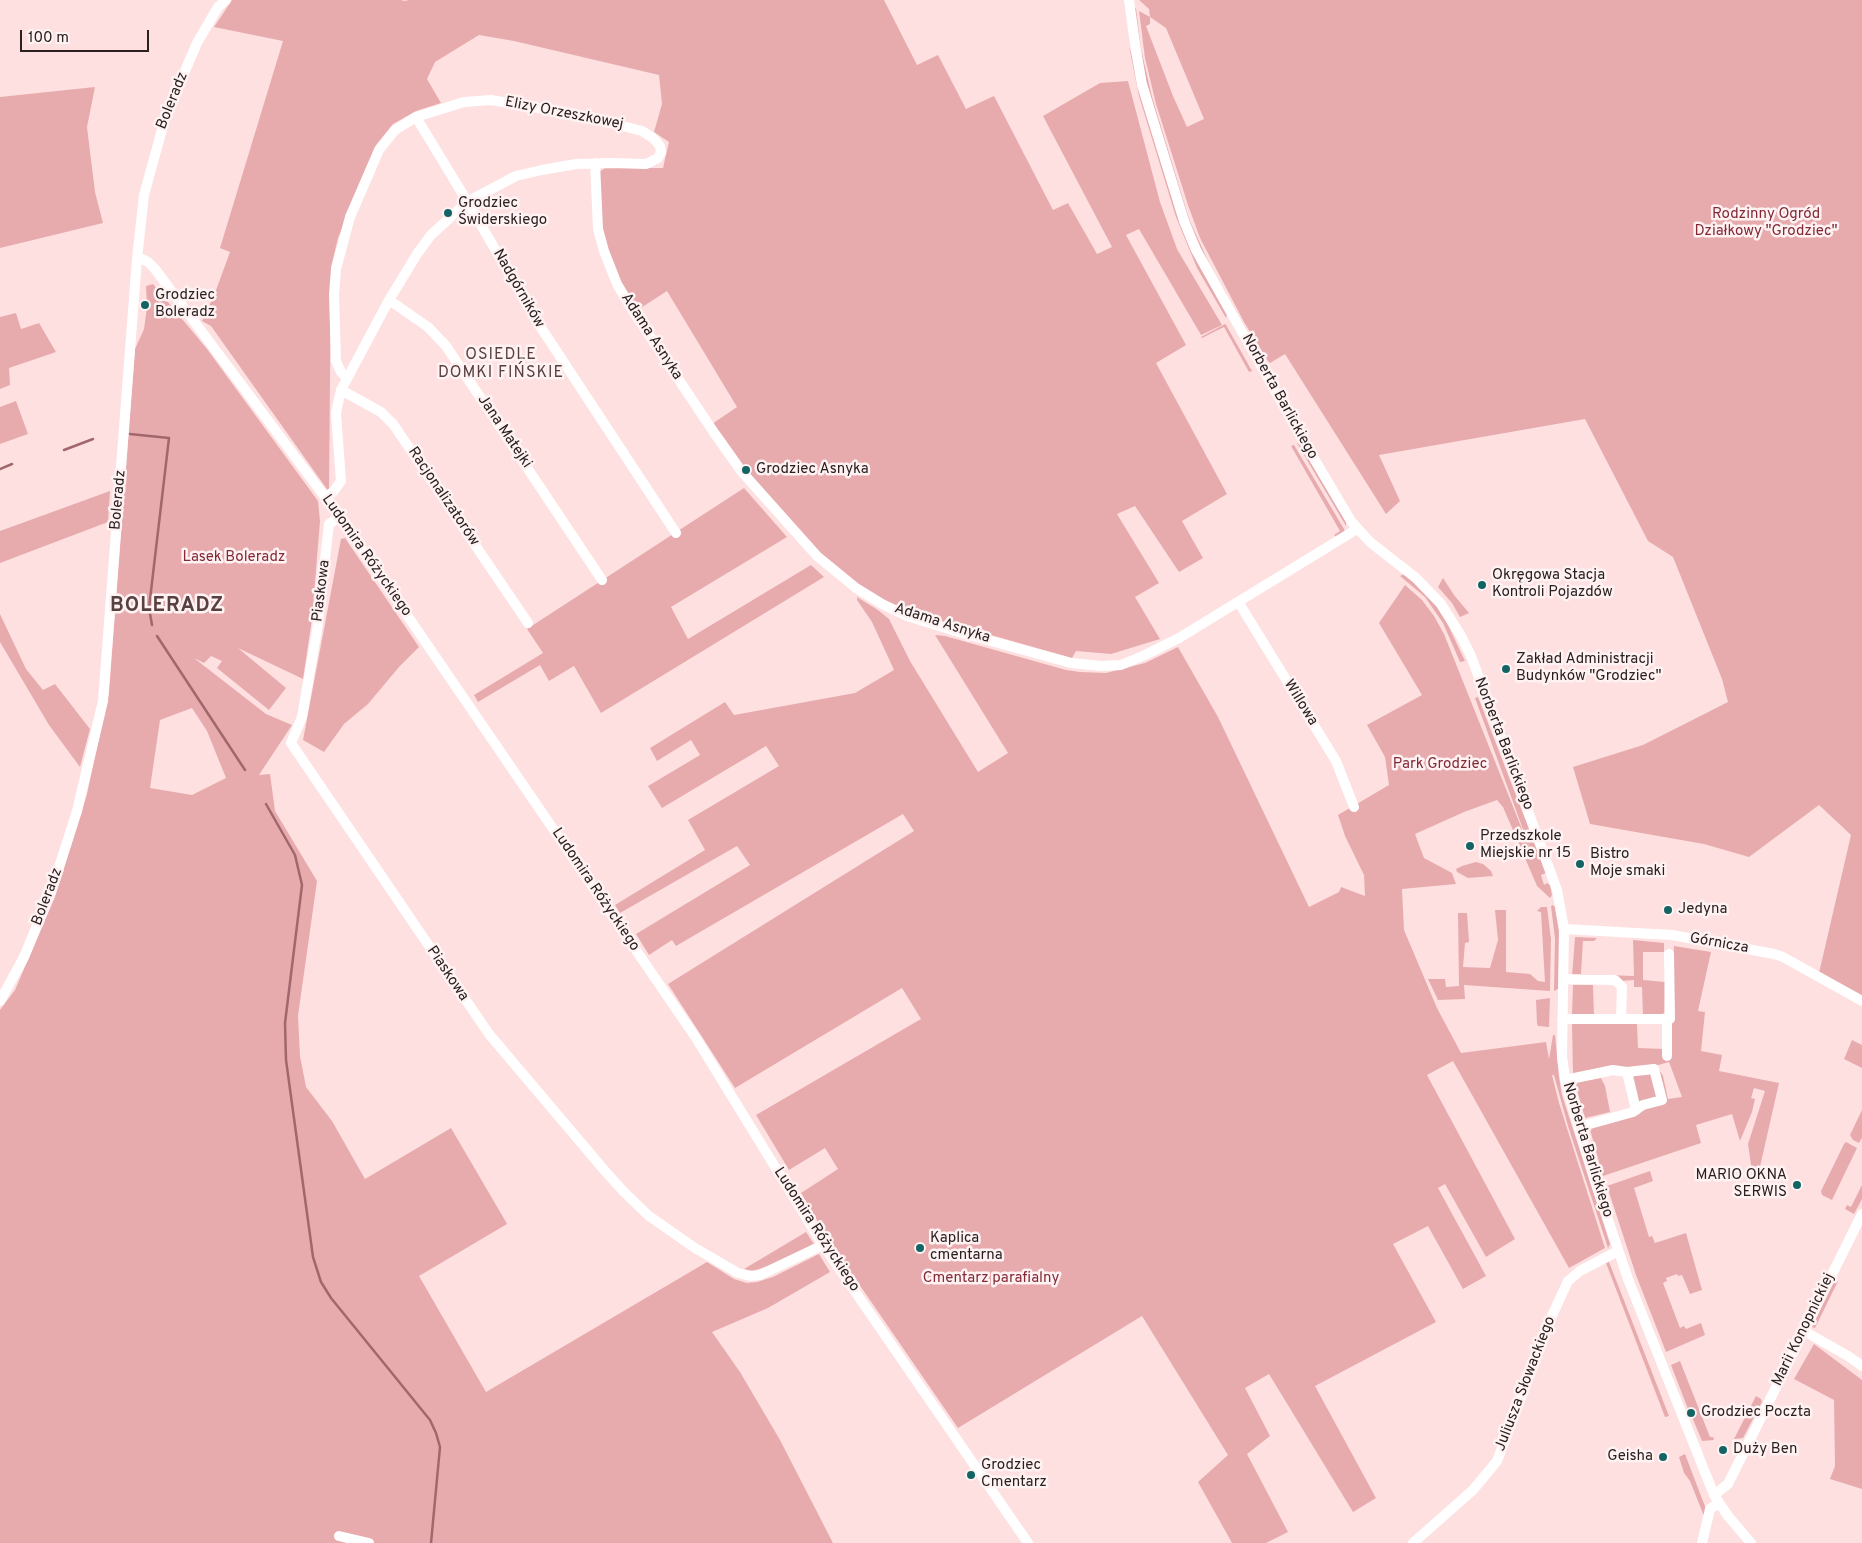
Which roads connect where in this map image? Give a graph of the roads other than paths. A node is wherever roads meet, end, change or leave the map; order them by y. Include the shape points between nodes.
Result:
1 (226, 0) edge
2 (1129, 0) edge
3 (416, 117) junction
4 (595, 163) junction
5 (468, 202) junction
6 (137, 259) junction
7 (389, 300) junction
8 (346, 377) junction
9 (340, 390) junction
10 (326, 497) junction
11 (340, 517) junction
12 (1357, 529) junction
13 (676, 533) dead end
14 (602, 580) dead end
15 (1239, 603) junction
16 (528, 623) dead end
17 (1354, 807) dead end
18 (1564, 929) junction
19 (1669, 954) dead end
20 (1564, 979) junction
21 (0, 1001) edge
22 (1862, 1001) edge
23 (1668, 1018) junction
24 (1562, 1019) junction
25 (1622, 1019) junction
26 (1667, 1056) dead end
27 (1627, 1072) junction
28 (1565, 1080) junction
29 (1636, 1110) junction
30 (1579, 1127) junction
31 (1862, 1214) edge
32 (823, 1245) junction
33 (1618, 1251) junction
34 (1804, 1331) junction
35 (1862, 1366) edge
36 (1717, 1499) junction
37 (339, 1536) dead end
38 (369, 1543) edge
39 (1028, 1543) edge
40 (1413, 1543) edge
41 (1702, 1543) edge
42 (1751, 1543) edge

1 - 6 street, Boleradz via 218,7 197,43 162,127 144,195
2 - 12 street, Norberta Barlickiego via 1142,86 1196,250 1302,440
3 - 4 street, Elizy Orzeszkowej via 464,102 491,100 575,114 642,131 660,146 658,158 646,164
3 - 5 street, Nadgórników
3 - 8 street, Elizy Orzeszkowej via 395,130 379,150 343,240 334,296 336,361
4 - 5 street via 516,176
4 - 15 street, Adama Asnyka via 596,208 602,244 609,267 633,311 740,470 817,556 856,588 907,616 1071,662 1100,666 1121,665 1145,655
5 - 7 street via 431,235
5 - 13 street, Nadgórników via 536,320
6 - 10 street, Ludomira Różyckiego via 148,262 155,269
6 - 21 street, Boleradz via 103,701 77,812 52,889 24,956
7 - 8 street
7 - 14 street, Jana Matejki via 428,327 446,346
8 - 9 street
9 - 10 street via 336,413 340,481
9 - 16 street, Racjonalizatorów via 381,412 393,424
10 - 11 street, Ludomira Różyckiego
11 - 32 street, Ludomira Różyckiego via 696,1038
11 - 32 street, Piaskowa via 330,524 318,630 302,717 290,743 483,1026 550,1108 636,1204 680,1239 738,1273 750,1276 760,1275
12 - 15 street, Adama Asnyka
12 - 18 street, Norberta Barlickiego via 1427,588 1461,636 1557,890
15 - 17 street, Willowa via 1336,761
18 - 20 street, Norberta Barlickiego
18 - 22 street, Górnicza via 1672,936 1774,954
19 - 23 street
20 - 24 street, Norberta Barlickiego
20 - 25 street via 1615,980 1622,987
23 - 25 street
23 - 26 street
24 - 25 street
24 - 28 street, Norberta Barlickiego
27 - 28 street via 1612,1070
27 - 29 street
27 - 29 street via 1654,1069 1662,1100
28 - 30 street, Norberta Barlickiego
29 - 30 street
30 - 33 street, Norberta Barlickiego
31 - 34 street, Marii Konopnickiej
32 - 39 street, Ludomira Różyckiego
33 - 36 street, Norberta Barlickiego
33 - 40 street, Juliusza Słowackiego via 1568,1281 1497,1461 1473,1490
34 - 35 street
34 - 36 street, Marii Konopnickiej via 1728,1484
36 - 41 street, Marii Konopnickiej via 1710,1509
36 - 42 street, Norberta Barlickiego
37 - 38 street

